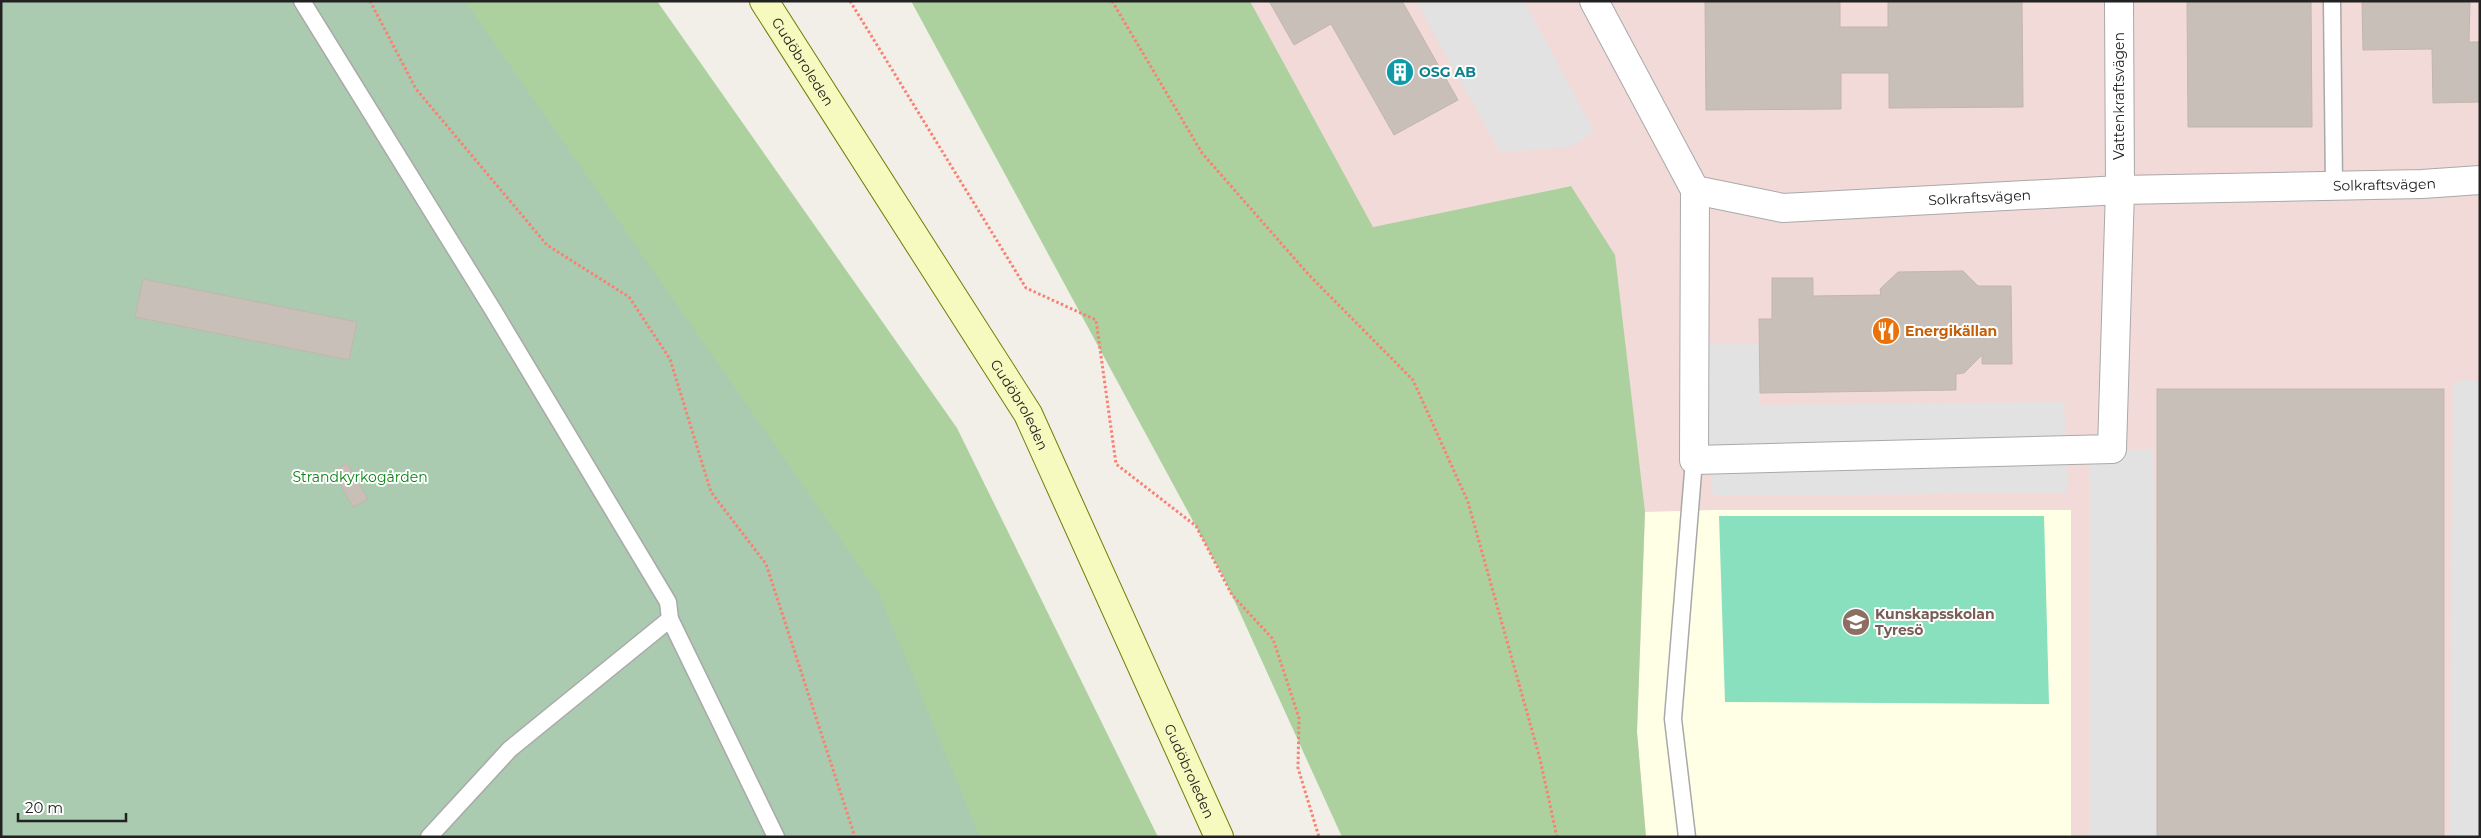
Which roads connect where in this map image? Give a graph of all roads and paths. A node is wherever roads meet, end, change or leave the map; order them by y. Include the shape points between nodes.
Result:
1 (302, 1) edge
2 (370, 1) edge
3 (764, 1) edge
4 (850, 1) edge
5 (1112, 1) edge
6 (1594, 1) edge
7 (2119, 1) edge
8 (2332, 1) edge
9 (2480, 180) edge
10 (2334, 186) junction
11 (1695, 190) junction
12 (2120, 190) junction
13 (1694, 460) junction
14 (670, 619) junction
15 (429, 837) edge
16 (776, 837) edge
17 (856, 837) edge
18 (1219, 837) edge
19 (1319, 837) edge
20 (1557, 837) edge
21 (1687, 837) edge

1 - 14 lane via 668,602
2 - 17 path via 416,89 546,245 629,297 670,359 711,492 766,564
3 - 18 main road, Gudöbroleden via 1028,414
4 - 19 path via 1026,288 1096,320 1116,464 1196,526 1232,595 1273,639 1299,718 1298,768
5 - 20 path via 1202,153 1308,274 1413,380 1468,502 1540,759
6 - 11 street
7 - 12 street, Vattenkraftsvägen
8 - 10 lane
9 - 10 street, Solkraftsvägen
10 - 12 street, Solkraftsvägen
11 - 12 street, Solkraftsvägen via 1783,208
11 - 13 street
12 - 13 street, Vattenkraftsvägen via 2112,450
13 - 21 lane via 1673,719
14 - 15 lane via 510,749
14 - 16 lane

